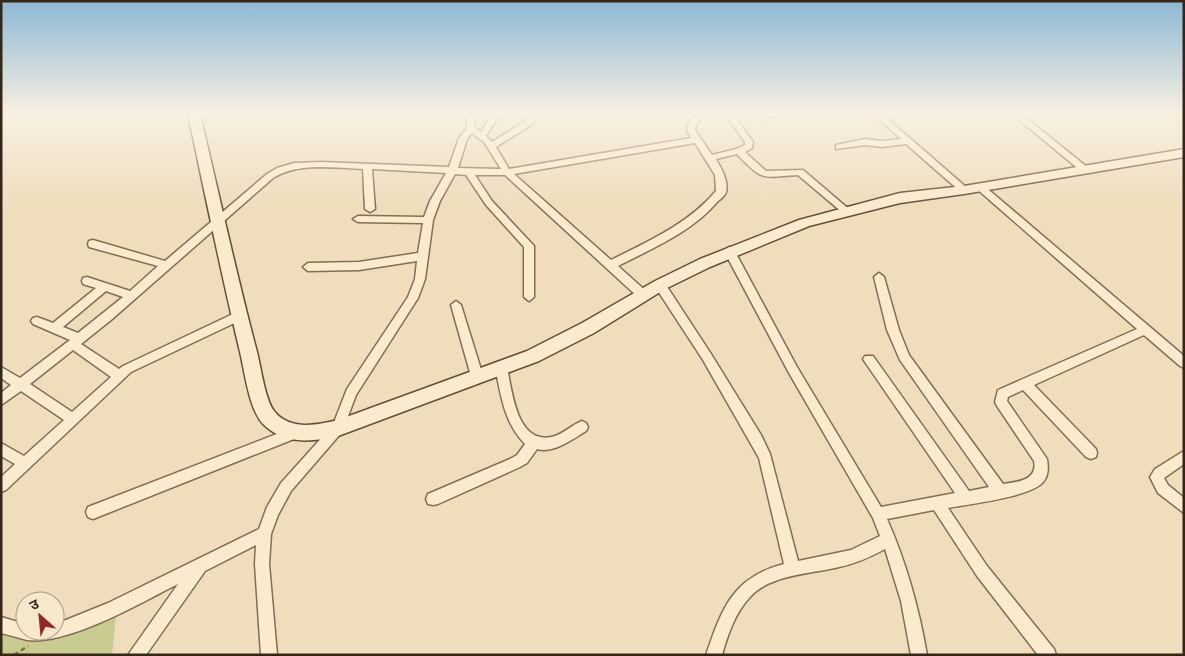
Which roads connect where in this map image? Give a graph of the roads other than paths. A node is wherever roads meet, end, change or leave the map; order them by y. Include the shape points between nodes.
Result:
1 (201, 145) edge
2 (461, 145) edge
3 (670, 145) edge
4 (701, 145) edge
5 (748, 145) edge
6 (851, 145) edge
7 (912, 145) edge
8 (1054, 145) edge
9 (492, 146) edge
10 (839, 147) dead end
11 (739, 151) junction
12 (1184, 153) edge
13 (710, 158) junction
14 (367, 166) junction
15 (1084, 169) junction
16 (452, 171) junction
17 (469, 172) junction
18 (507, 172) junction
19 (980, 187) junction
20 (964, 190) junction
21 (370, 209) dead end
22 (846, 211) junction
23 (358, 219) dead end
24 (218, 220) junction
25 (428, 220) junction
26 (93, 244) dead end
27 (729, 251) junction
28 (423, 256) junction
29 (166, 264) junction
30 (611, 265) junction
31 (308, 267) dead end
32 (879, 277) dead end
33 (87, 281) dead end
34 (660, 285) junction
35 (104, 287) junction
36 (131, 295) junction
37 (643, 295) junction
38 (529, 297) dead end
39 (456, 305) dead end
40 (239, 316) junction
41 (38, 321) dead end
42 (54, 328) junction
43 (1145, 330) junction
44 (76, 342) junction
45 (869, 360) dead end
46 (1184, 362) edge
47 (501, 367) junction
48 (1, 372) edge
49 (119, 376) junction
50 (477, 376) junction
51 (22, 384) junction
52 (1025, 384) junction
53 (1, 400) edge
54 (73, 419) junction
55 (582, 427) dead end
56 (338, 428) junction
57 (295, 433) junction
58 (533, 443) junction
59 (1, 449) edge
60 (1091, 452) dead end
61 (1184, 457) edge
62 (26, 464) junction
63 (1, 486) edge
64 (1001, 492) junction
65 (966, 498) junction
66 (433, 500) dead end
67 (938, 504) junction
68 (1184, 507) edge
69 (93, 512) dead end
70 (878, 514) junction
71 (264, 534) junction
72 (889, 539) junction
73 (200, 565) junction
74 (794, 570) junction
75 (1, 625) edge
76 (65, 628) edge
77 (15, 629) edge
78 (136, 655) edge
79 (269, 655) edge
80 (714, 655) edge
81 (919, 655) edge
82 (1048, 655) edge

1 - 24 street
2 - 16 street
3 - 18 street
4 - 13 street
5 - 11 street
6 - 10 street
7 - 20 street
8 - 15 street
9 - 18 street
11 - 13 street
11 - 22 street via 764,174 800,172
12 - 15 street
13 - 30 street via 721,181 721,192 717,198 672,233
14 - 16 street
14 - 21 street
14 - 24 street via 294,166 280,170
15 - 19 street
16 - 17 street
16 - 25 street
17 - 18 street
17 - 38 street via 489,203 529,246
18 - 30 street
19 - 20 street
19 - 43 street
20 - 22 street via 900,198
22 - 27 street
23 - 25 street
24 - 29 street
24 - 40 street
25 - 28 street
26 - 29 street
27 - 34 street
27 - 70 street via 793,370
28 - 31 street via 359,266
28 - 56 street via 420,279 412,298 351,393
29 - 36 street
30 - 37 street
32 - 64 street via 904,357
33 - 35 street
34 - 37 street
34 - 74 street via 756,439
35 - 36 street
35 - 42 street
36 - 44 street
37 - 47 street via 588,328 532,356
39 - 50 street
40 - 49 street via 145,359
40 - 57 street via 262,408 276,424
41 - 42 street
42 - 44 street
43 - 46 street
43 - 52 street
44 - 49 street
44 - 51 street
45 - 65 street
47 - 50 street
47 - 58 street via 516,425
48 - 51 street
49 - 54 street
50 - 56 street
51 - 53 street
51 - 54 street
52 - 60 street
52 - 64 street via 1002,394 1001,402 1033,447 1042,468 1032,483
54 - 62 street
55 - 58 street via 554,442
56 - 57 street
56 - 71 street via 286,487
57 - 69 street
58 - 66 street via 522,459
59 - 62 street
61 - 68 street via 1157,477 1163,489
62 - 63 street
64 - 65 street
65 - 67 street
67 - 70 street
67 - 82 street via 988,578
70 - 72 street
71 - 73 street
71 - 79 street via 262,564
72 - 74 street via 850,558
72 - 81 street via 905,588
73 - 76 street
73 - 78 street
74 - 80 street via 760,580 747,588 738,599
75 - 77 street

